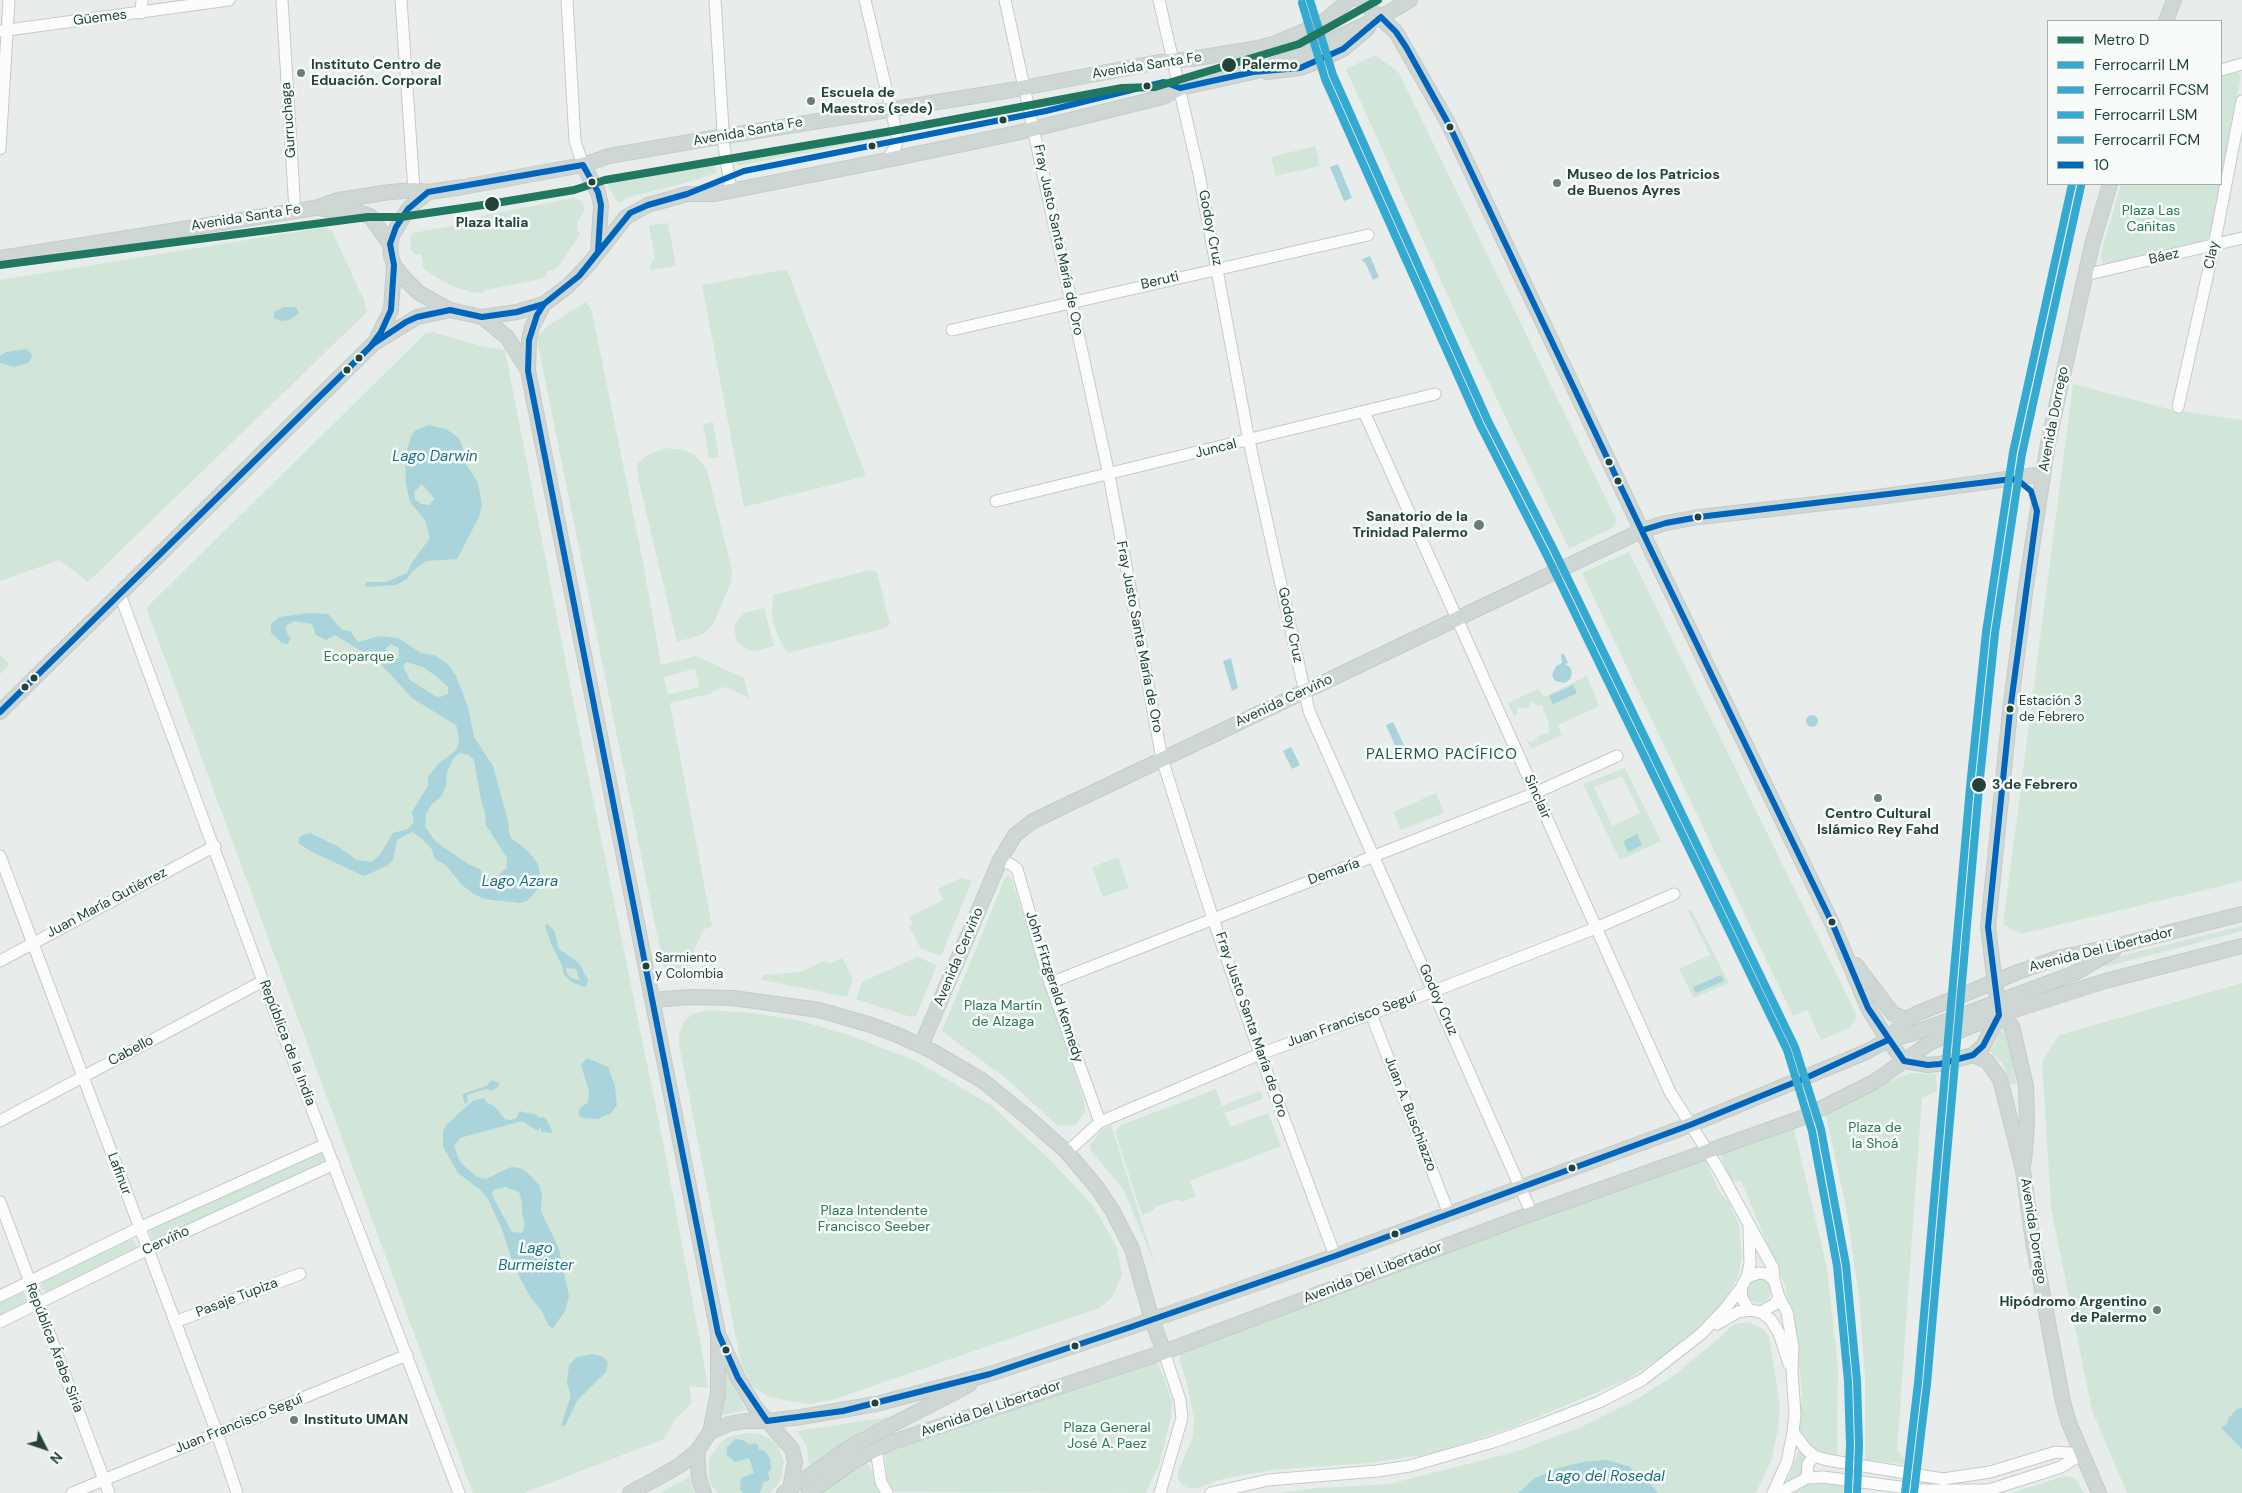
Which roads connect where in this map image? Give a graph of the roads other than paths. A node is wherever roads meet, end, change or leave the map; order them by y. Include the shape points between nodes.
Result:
1 (9, 0) edge
2 (142, 0) edge
3 (229, 0) edge
4 (282, 0) edge
5 (401, 0) edge
6 (567, 0) edge
7 (715, 0) edge
8 (865, 0) edge
9 (1005, 0) edge
10 (1158, 0) edge
11 (1348, 0) edge
12 (1360, 0) edge
13 (1410, 0) edge
14 (2174, 0) edge
15 (141, 13) junction
16 (1381, 17) junction
17 (2166, 20) edge
18 (4, 31) edge
19 (1174, 61) junction
20 (2242, 64) edge
21 (2222, 70) edge
22 (1024, 87) junction
23 (1180, 88) junction
24 (2242, 101) edge
25 (891, 109) junction
26 (1033, 129) junction
27 (724, 137) junction
28 (0, 148) edge
29 (886, 160) junction
30 (583, 165) junction
31 (2110, 185) edge
32 (422, 191) junction
33 (730, 191) junction
34 (315, 208) junction
35 (295, 210) junction
36 (1368, 235) dead end
37 (2242, 238) edge
38 (390, 244) junction
39 (2214, 246) junction
40 (598, 252) junction
41 (0, 258) edge
42 (394, 264) junction
43 (1218, 268) junction
44 (2085, 275) junction
45 (1071, 301) junction
46 (544, 304) junction
47 (450, 310) junction
48 (482, 317) junction
49 (952, 330) dead end
50 (373, 344) junction
51 (528, 371) junction
52 (1435, 394) dead end
53 (2178, 407) dead end
54 (1364, 412) junction
55 (1249, 441) junction
56 (2048, 444) junction
57 (1109, 474) junction
58 (2043, 474) junction
59 (2012, 479) junction
60 (996, 501) dead end
61 (2037, 511) junction
62 (1643, 530) junction
63 (119, 592) junction
64 (1457, 620) junction
65 (1304, 692) junction
66 (0, 712) edge
67 (1616, 756) dead end
68 (1162, 759) junction
69 (1535, 793) junction
70 (215, 846) junction
71 (0, 856) edge
72 (1374, 857) junction
73 (1000, 860) junction
74 (1674, 894) dead end
75 (2242, 914) edge
76 (1214, 919) junction
77 (1596, 928) junction
78 (33, 943) junction
79 (2123, 944) junction
80 (2242, 946) edge
81 (1846, 953) junction
82 (0, 961) edge
83 (1993, 981) junction
84 (263, 982) junction
85 (1050, 983) junction
86 (1434, 991) junction
87 (653, 1000) junction
88 (1998, 1008) junction
89 (1371, 1014) junction
90 (1907, 1019) junction
91 (1888, 1040) junction
92 (1931, 1042) junction
93 (921, 1046) junction
94 (1260, 1054) junction
95 (1973, 1055) junction
96 (1904, 1061) junction
97 (83, 1077) junction
98 (0, 1121) edge
99 (1100, 1122) junction
100 (1690, 1125) junction
101 (326, 1144) junction
102 (1708, 1150) junction
103 (1067, 1152) junction
104 (295, 1158) junction
105 (334, 1164) junction
106 (2023, 1170) junction
107 (304, 1178) junction
108 (1521, 1188) junction
109 (0, 1202) edge
110 (1449, 1214) junction
111 (1532, 1214) junction
112 (1748, 1224) junction
113 (139, 1228) junction
114 (148, 1249) junction
115 (1335, 1256) junction
116 (300, 1274) dead end
117 (1747, 1277) junction
118 (1774, 1280) junction
119 (29, 1282) junction
120 (1741, 1288) junction
121 (0, 1296) edge
122 (1779, 1297) junction
123 (38, 1303) junction
124 (1755, 1311) junction
125 (1152, 1320) junction
126 (0, 1322) edge
127 (175, 1322) junction
128 (718, 1333) junction
129 (1701, 1334) junction
130 (1164, 1352) junction
131 (407, 1355) junction
132 (1792, 1370) junction
133 (990, 1374) junction
134 (767, 1421) junction
135 (217, 1432) junction
136 (710, 1432) junction
137 (1794, 1432) junction
138 (876, 1449) junction
139 (697, 1451) junction
140 (2082, 1454) junction
141 (1814, 1456) junction
142 (1876, 1468) junction
143 (1807, 1478) junction
144 (104, 1479) junction
145 (1874, 1485) junction
146 (788, 1492) edge
147 (72, 1493) edge
148 (109, 1493) edge
149 (237, 1493) edge
150 (459, 1493) edge
151 (630, 1493) edge
152 (704, 1493) edge
153 (809, 1493) edge
154 (887, 1493) edge
155 (1160, 1493) edge
156 (1211, 1493) edge
157 (1773, 1493) edge
158 (1779, 1493) edge
159 (2100, 1493) edge

1 - 18 street
2 - 15 street
3 - 15 street, Güemes
4 - 35 street, Gurruchaga
5 - 32 street
6 - 30 street via 575,141
7 - 27 street
8 - 25 street
9 - 22 street, Fray Justo Santa María de Oro
10 - 19 street, Godoy Cruz
11 - 19 main road, Avenida Santa Fe via 1327,19 1273,44
12 - 16 main road
13 - 16 main road, Avenida Santa Fe
14 - 17 main road
15 - 18 street, Güemes
16 - 23 main road, Avenida Santa Fe via 1343,50 1300,68 1253,72
16 - 62 main road via 1406,47 1444,115
18 - 28 street
19 - 22 main road, Avenida Santa Fe
19 - 23 street, Godoy Cruz
20 - 21 street
22 - 25 main road, Avenida Santa Fe
22 - 26 street, Fray Justo Santa María de Oro
23 - 26 main road, Avenida Santa Fe via 1163,97
23 - 43 street, Godoy Cruz
24 - 39 street, Clay
25 - 27 main road, Avenida Santa Fe
25 - 29 street via 898,140
26 - 29 main road, Avenida Santa Fe
26 - 45 street, Fray Justo Santa María de Oro
27 - 30 main road, Avenida Santa Fe via 609,156
27 - 33 street
29 - 33 main road, Avenida Santa Fe
30 - 32 main road, Avenida Santa Fe
30 - 40 main road via 598,192 601,205
31 - 44 main road, Avenida Dorrego
32 - 34 main road, Avenida Santa Fe via 338,200
32 - 38 main road via 396,227
33 - 40 main road, Avenida Santa Fe via 687,194 639,208 626,217
34 - 35 main road, Avenida Santa Fe
34 - 38 main road, Avenida Santa Fe via 354,211 370,216
35 - 41 main road, Avenida Santa Fe
36 - 43 street, Beruti
37 - 39 street, Báez
38 - 42 main road
39 - 44 street, Báez
39 - 53 street, Clay
40 - 46 main road, Avenida Santa Fe via 568,286
42 - 47 main road via 419,293
42 - 50 main road via 392,310
43 - 45 street, Beruti
43 - 55 street, Godoy Cruz
44 - 56 main road, Avenida Dorrego
45 - 49 street, Beruti
45 - 57 street, Fray Justo Santa María de Oro
46 - 48 main road
46 - 51 main road via 529,340
47 - 48 main road
47 - 50 main road via 417,317
48 - 51 main road via 506,337
50 - 63 main road
51 - 87 main road
52 - 54 street, Juncal
54 - 55 street, Juncal
54 - 64 street, Sinclair
55 - 57 street, Juncal
55 - 65 street, Godoy Cruz
56 - 58 main road, Avenida Dorrego
56 - 59 main road via 2031,466
57 - 60 street, Juncal
57 - 68 street, Fray Justo Santa María de Oro
58 - 59 main road, Avenida Cerviño
58 - 61 main road, Avenida Dorrego
59 - 61 main road via 2031,491
59 - 62 main road, Avenida Cerviño via 1699,518
61 - 83 main road, Avenida Dorrego via 2010,711 1988,927
62 - 64 main road, Avenida Cerviño
62 - 81 main road
63 - 66 main road
63 - 70 street, República de la India
64 - 65 main road, Avenida Cerviño
64 - 69 street, Sinclair
65 - 68 main road, Avenida Cerviño
65 - 72 street, Godoy Cruz via 1309,711
67 - 69 street, Demaría
68 - 73 main road, Avenida Cerviño via 1033,821 1015,835
68 - 76 street, Fray Justo Santa María de Oro
69 - 72 street, Demaría
69 - 77 street, Sinclair
70 - 78 street, Juan María Gutiérrez
70 - 84 street, República de la India
71 - 78 street, Lafinur
72 - 76 street, Demaría
72 - 86 street, Godoy Cruz
73 - 85 street, John Fitzgerald Kennedy via 1017,869
73 - 93 main road, Avenida Cerviño
74 - 77 street, Juan Francisco Seguí
75 - 79 main road, Avenida Del Libertador
76 - 85 street, Demaría
76 - 94 street, Fray Justo Santa María de Oro
77 - 86 street, Juan Francisco Seguí
77 - 100 street, Sinclair via 1670,1092
78 - 82 street, Juan María Gutiérrez
78 - 97 street, Lafinur
79 - 83 main road, Avenida Del Libertador via 2058,958
79 - 88 main road via 2075,973
80 - 88 main road, Avenida Del Libertador
81 - 90 main road via 1893,1014
81 - 91 main road via 1868,1008
83 - 88 main road, Avenida Dorrego
83 - 90 main road, Avenida Del Libertador
84 - 97 street, Cabello
84 - 101 street, República de la India
85 - 99 street, John Fitzgerald Kennedy
86 - 89 street, Juan Francisco Seguí
86 - 108 street, Godoy Cruz
87 - 93 main road via 690,996 790,1005 871,1025
87 - 128 main road
88 - 91 main road
88 - 92 main road, Avenida Del Libertador
88 - 95 main road via 1984,1046
88 - 106 main road, Avenida Dorrego via 2012,1026 2026,1086 2028,1123
89 - 94 street, Juan Francisco Seguí
89 - 110 street, Juan A. Buschiazzo
90 - 91 main road, Avenida Del Libertador
91 - 92 main road, Avenida Del Libertador
91 - 96 main road
91 - 100 main road, Avenida Del Libertador
92 - 96 main road, Avenida Del Libertador
93 - 103 main road via 983,1081
94 - 99 street, Juan Francisco Seguí
94 - 115 street, Fray Justo Santa María de Oro
95 - 96 main road via 1940,1064
95 - 106 main road, Avenida Dorrego via 1987,1061 2000,1079
96 - 102 main road, Avenida Del Libertador via 1874,1082 1804,1117
97 - 98 street, Cabello
97 - 113 street, Lafinur
99 - 103 street, Juan Francisco Seguí
100 - 102 street, Sinclair
100 - 108 main road, Avenida Del Libertador
101 - 104 street, Cerviño
101 - 105 street, República de la India
102 - 111 main road, Avenida Del Libertador
102 - 112 street, Sinclair
103 - 125 main road via 1098,1189 1121,1226 1132,1249
104 - 107 street via 306,1170
104 - 113 street, Cerviño
105 - 107 street, Cerviño
105 - 131 street, República de la India
106 - 140 main road, Avenida Dorrego via 2063,1402
107 - 114 street, Cerviño
108 - 110 main road, Avenida Del Libertador
108 - 111 street, Godoy Cruz
109 - 119 street, República Árabe Siria
110 - 115 main road, Avenida Del Libertador
111 - 130 main road, Avenida Del Libertador
112 - 117 street via 1750,1264
112 - 118 street, Sinclair via 1773,1268
113 - 114 street, Lafinur
113 - 119 street, Cerviño
114 - 123 street, Cerviño
114 - 127 street, Lafinur
115 - 125 main road, Avenida Del Libertador
116 - 127 street, Pasaje Tupiza
117 - 118 street via 1759,1272
117 - 120 street
118 - 122 street
119 - 121 street, Cerviño
119 - 123 street, República Árabe Siria
120 - 124 street via 1742,1298
120 - 129 street
122 - 124 street via 1775,1304
122 - 132 street via 1792,1339
123 - 126 street, Cerviño
123 - 144 street, República Árabe Siria
124 - 129 street via 1738,1312
124 - 132 street via 1771,1320
125 - 130 main road
125 - 133 main road, Avenida Del Libertador
127 - 135 street, Lafinur
128 - 134 main road via 738,1378
128 - 136 main road via 718,1394
129 - 156 street via 1642,1380 1599,1402 1493,1442 1410,1466 1268,1480
130 - 138 main road, Avenida Del Libertador
130 - 155 street via 1180,1400 1182,1418
131 - 135 street, Juan Francisco Seguí
131 - 150 street, República de la India
132 - 137 street
133 - 134 main road, Avenida Del Libertador via 844,1411
133 - 146 main road, Avenida Del Libertador via 853,1445
134 - 136 main road, Avenida Del Libertador via 745,1421
134 - 146 main road via 786,1440 794,1455
135 - 144 street, Juan Francisco Seguí
135 - 149 street, Lafinur
136 - 139 main road
137 - 141 street
137 - 157 street
138 - 153 main road, Avenida Del Libertador
138 - 154 street via 881,1482
139 - 151 main road via 664,1475
139 - 152 main road via 699,1479
140 - 142 street via 2056,1452 1990,1472 1943,1479
140 - 145 street via 2062,1467 1989,1490 1923,1490
140 - 159 main road, Avenida Dorrego
141 - 142 street
141 - 143 street via 1808,1464
142 - 145 street
143 - 145 street via 1823,1477
143 - 158 street
144 - 147 street, Juan Francisco Seguí
144 - 148 street, República Árabe Siria

